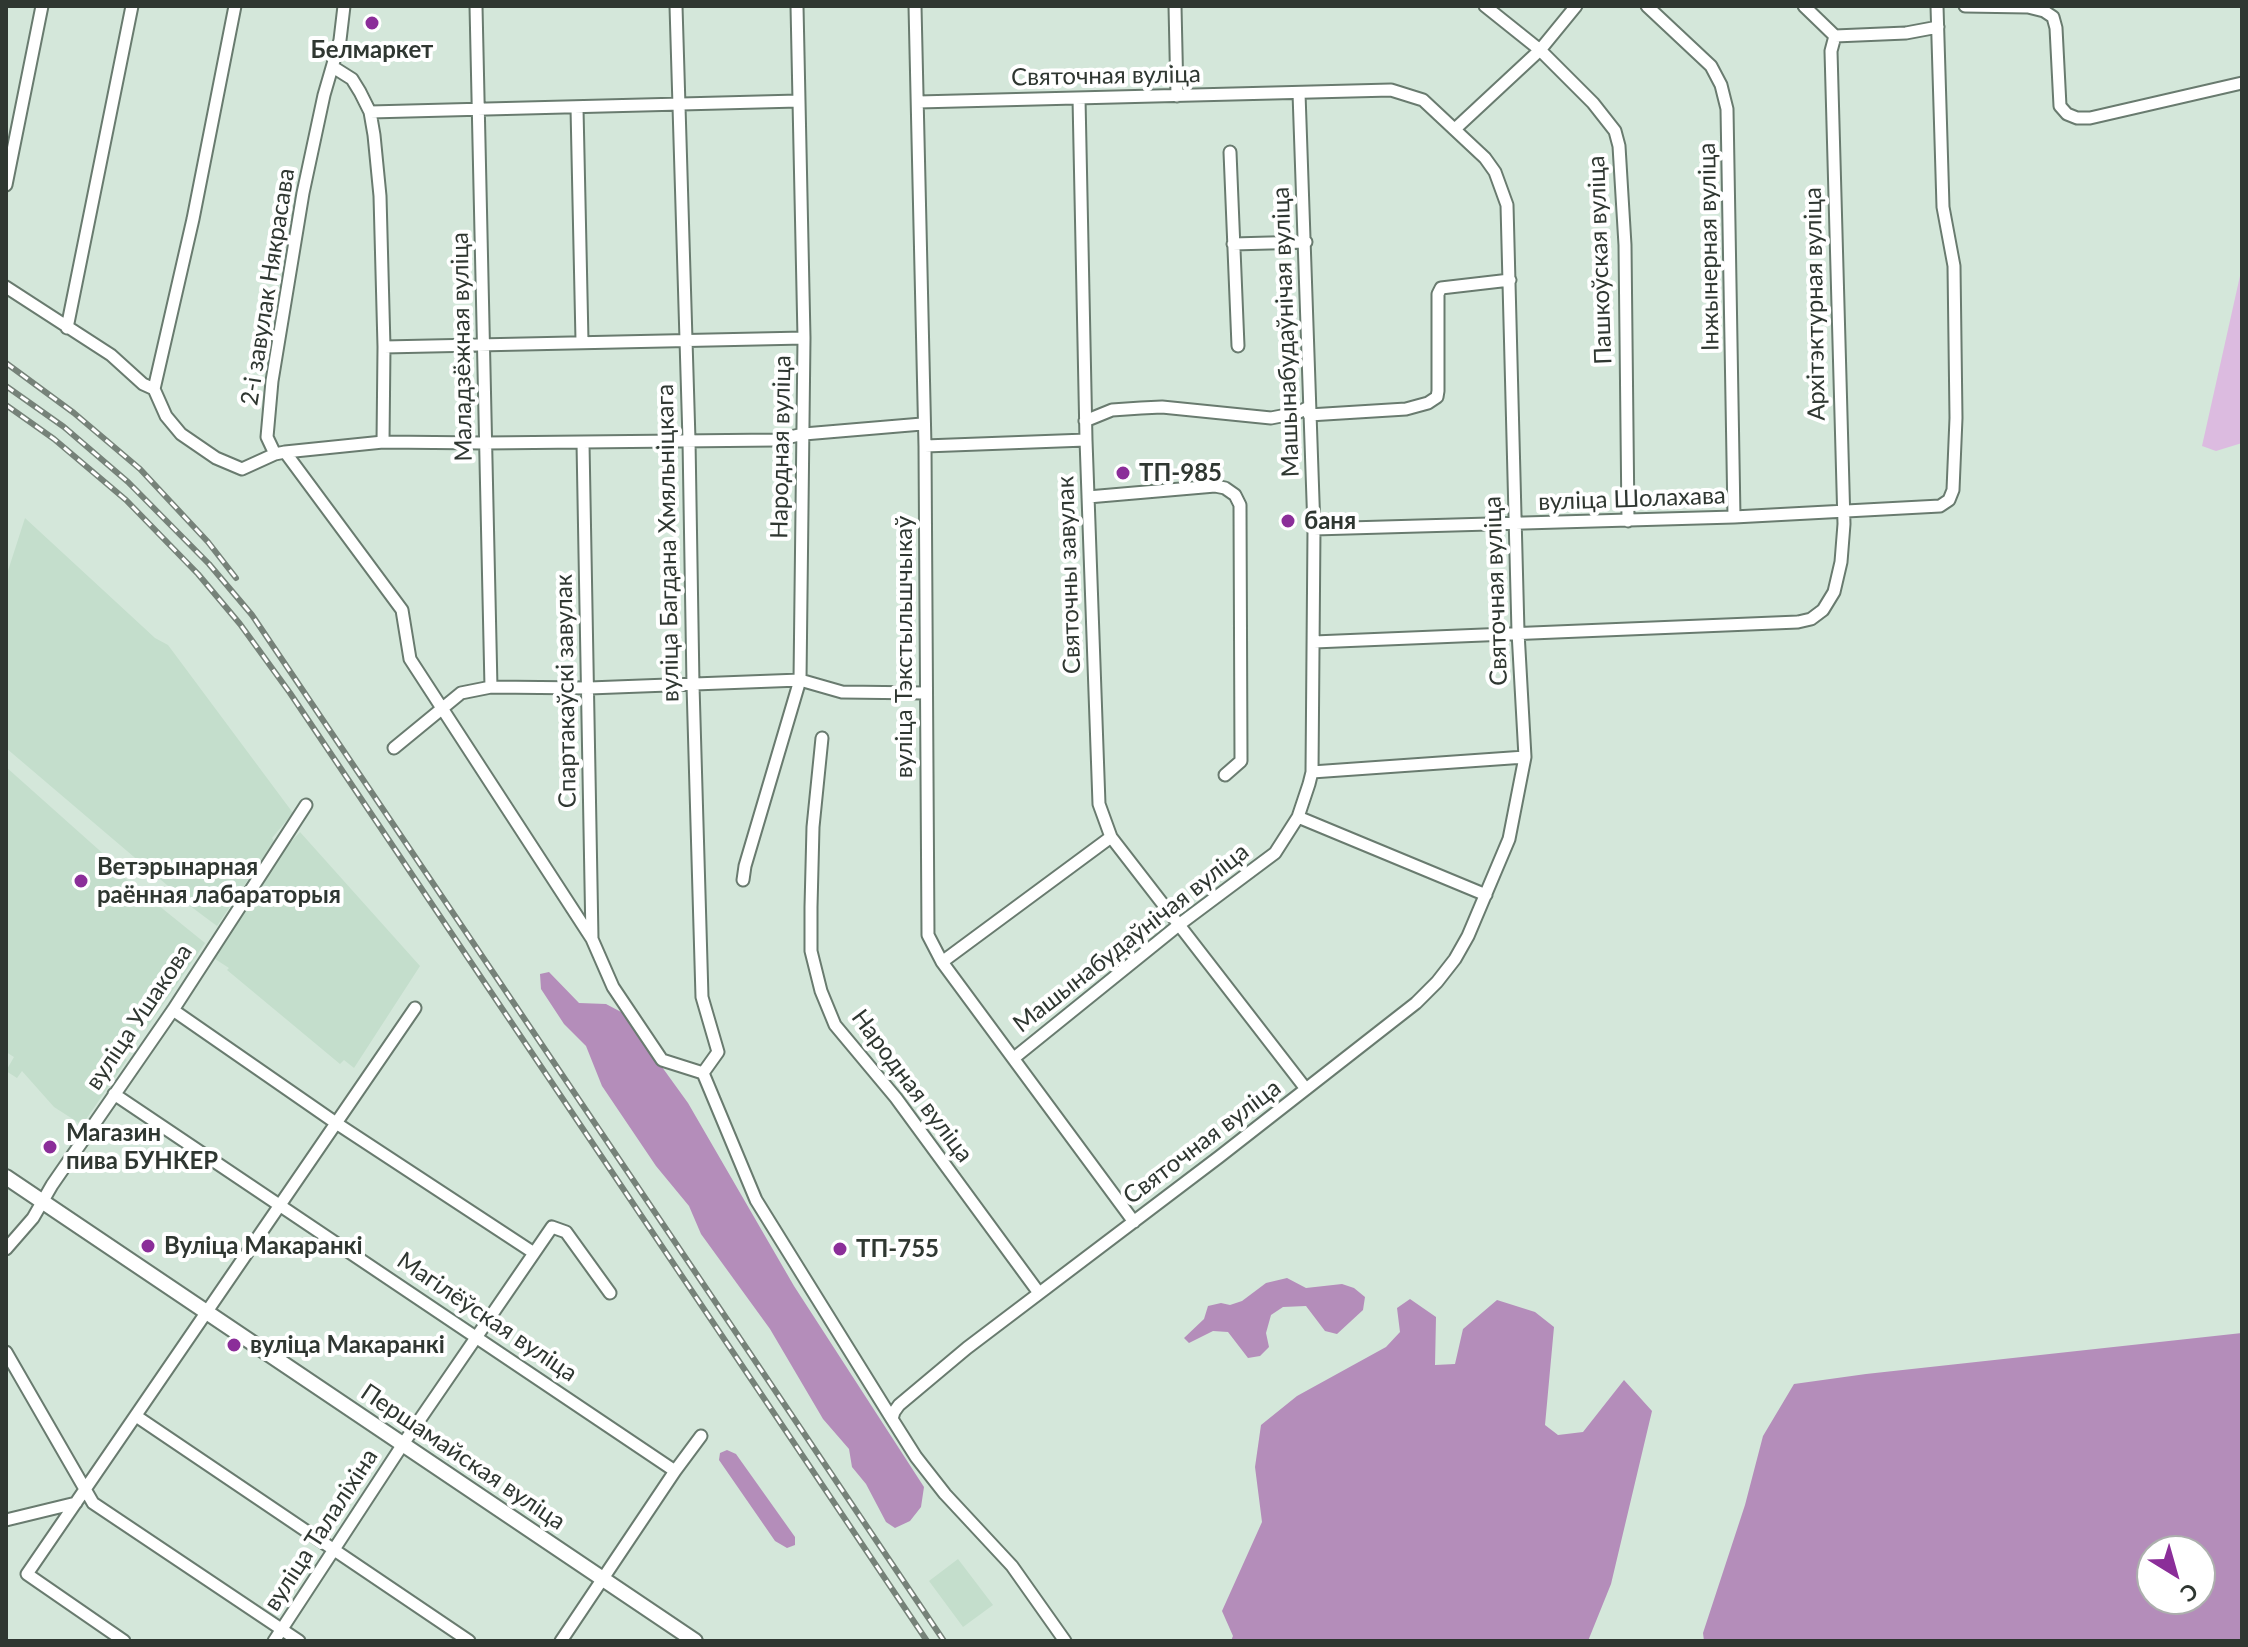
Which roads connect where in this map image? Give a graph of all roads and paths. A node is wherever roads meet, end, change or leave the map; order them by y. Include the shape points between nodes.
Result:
1 (42, 6) edge
2 (132, 6) edge
3 (235, 6) edge
4 (344, 6) edge
5 (476, 6) edge
6 (676, 6) edge
7 (797, 6) edge
8 (915, 6) edge
9 (1175, 6) edge
10 (1485, 6) edge
11 (1576, 6) edge
12 (1647, 6) edge
13 (1804, 6) edge
14 (1937, 6) edge
15 (1965, 6) edge
16 (2053, 12) edge
17 (1938, 27) junction
18 (1835, 36) junction
19 (1540, 50) junction
20 (333, 67) junction
21 (2242, 83) edge
22 (1299, 93) junction
23 (1177, 96) junction
24 (1079, 98) junction
25 (798, 101) junction
26 (918, 102) junction
27 (680, 105) junction
28 (577, 108) junction
29 (478, 110) junction
30 (370, 112) junction
31 (1455, 129) junction
32 (1230, 152) dead end
33 (6, 185) edge
34 (1306, 242) junction
35 (1233, 244) junction
36 (1510, 280) junction
37 (6, 287) edge
38 (67, 328) junction
39 (804, 338) junction
40 (686, 340) junction
41 (582, 341) junction
42 (484, 343) junction
43 (1238, 346) dead end
44 (384, 347) junction
45 (154, 389) junction
46 (1309, 411) junction
47 (1085, 421) junction
48 (922, 424) junction
49 (804, 434) junction
50 (689, 440) junction
51 (1086, 440) junction
52 (383, 442) junction
53 (485, 443) junction
54 (583, 443) junction
55 (925, 446) junction
56 (280, 453) junction
57 (1088, 497) junction
58 (1843, 510) junction
59 (1734, 517) junction
60 (1628, 521) junction
61 (1515, 525) junction
62 (1314, 529) junction
63 (1518, 632) junction
64 (1314, 642) junction
65 (800, 680) junction
66 (693, 685) junction
67 (491, 687) junction
68 (589, 688) junction
69 (925, 693) junction
70 (442, 708) junction
71 (822, 738) dead end
72 (394, 748) dead end
73 (1525, 757) junction
74 (1312, 772) junction
75 (1225, 775) dead end
76 (306, 805) dead end
77 (1298, 817) junction
78 (1111, 837) junction
79 (743, 880) dead end
80 (1486, 895) junction
81 (1180, 924) junction
82 (592, 939) junction
83 (942, 962) junction
84 (415, 1008) dead end
85 (173, 1010) junction
86 (1014, 1058) junction
87 (703, 1073) junction
88 (1306, 1089) junction
89 (114, 1094) junction
90 (336, 1123) junction
91 (6, 1177) edge
92 (44, 1202) junction
93 (280, 1204) junction
94 (1134, 1222) junction
95 (6, 1249) edge
96 (534, 1253) junction
97 (610, 1293) dead end
98 (1039, 1293) junction
99 (207, 1311) junction
100 (477, 1337) junction
101 (6, 1352) edge
102 (136, 1416) junction
103 (892, 1419) junction
104 (701, 1436) dead end
105 (403, 1444) junction
106 (675, 1471) junction
107 (85, 1490) junction
108 (76, 1503) junction
109 (6, 1520) edge
110 (336, 1549) junction
111 (603, 1579) junction
112 (282, 1630) junction
113 (124, 1641) edge
114 (274, 1641) edge
115 (299, 1641) edge
116 (469, 1641) edge
117 (561, 1641) edge
118 (695, 1641) edge
119 (1065, 1641) edge

1 - 33 street
2 - 38 street
3 - 45 street
4 - 20 street, 2-і завулак Някрасава
5 - 29 street, Маладзёжная вуліца
6 - 27 street, вуліца Багдана Хмяльніцкага
7 - 25 street, Народная вуліца
8 - 26 street, вуліца Тэкстыльшчыкаў
9 - 23 street
10 - 19 street, Пашкоўская вуліца
11 - 19 street
12 - 59 street, Інжынерная вуліца via 1711,66 1727,109
13 - 18 street
14 - 17 street
15 - 16 street
16 - 21 street via 2058,98 2067,114 2077,118
17 - 18 street
17 - 58 street, вуліца Шолахава via 1943,207 1954,266 1953,490 1940,506
18 - 58 street, Архітэктурная вуліца via 1831,51
19 - 31 street
19 - 60 street, Пашкоўская вуліца via 1606,117 1619,146
20 - 30 street via 352,79
20 - 56 street, 2-і завулак Някрасава via 303,193 272,381 267,437
22 - 23 street, Святочная вуліца
22 - 31 street, Святочная вуліца via 1399,92 1423,100
22 - 34 street, Машынабудаўнічая вуліца
23 - 24 street, Святочная вуліца
24 - 26 street, Святочная вуліца
24 - 47 street, Святочны завулак
25 - 27 street
25 - 39 street, Народная вуліца
26 - 48 street, вуліца Тэкстыльшчыкаў
27 - 28 street
27 - 40 street, вуліца Багдана Хмяльніцкага
28 - 29 street
28 - 41 street
29 - 30 street
29 - 42 street, Маладзёжная вуліца
30 - 44 street via 380,196
31 - 36 street, Святочная вуліца via 1485,158 1501,185 1507,205
32 - 35 street, Машынабудаўнічая вуліца
34 - 35 street
34 - 46 street, Машынабудаўнічая вуліца
35 - 43 street, Машынабудаўнічая вуліца
36 - 46 street via 1441,288 1438,391 1428,403 1406,409
36 - 61 street, Святочная вуліца
37 - 38 street
38 - 45 street
39 - 40 street
39 - 49 street, Народная вуліца
40 - 41 street
40 - 50 street, вуліца Багдана Хмяльніцкага
41 - 42 street
42 - 44 street
42 - 53 street, Маладзёжная вуліца
44 - 52 street
45 - 56 street via 181,434 216,458 242,469
46 - 47 street via 1271,418 1162,407 1112,410
46 - 62 street, Машынабудаўнічая вуліца
47 - 51 street, Святочны завулак
48 - 49 street
48 - 55 street, вуліца Тэкстыльшчыкаў
49 - 50 street via 776,440
49 - 65 street, Народная вуліца
50 - 54 street
50 - 66 street, вуліца Багдана Хмяльніцкага
51 - 55 street
51 - 57 street, Святочны завулак
52 - 53 street
52 - 56 street
53 - 54 street
53 - 67 street, Маладзёжная вуліца
54 - 68 street, Спартакаўскі завулак
55 - 69 street, вуліца Тэкстыльшчыкаў
56 - 70 street, 2-і завулак Някрасава via 402,610 410,659
57 - 75 street via 1215,486 1235,495 1240,505 1241,761
57 - 78 street, Святочны завулак via 1099,804
58 - 59 street, вуліца Шолахава
58 - 63 street, Архітэктурная вуліца via 1834,592 1811,619
59 - 60 street, вуліца Шолахава
60 - 61 street, вуліца Шолахава
61 - 62 street, вуліца Шолахава
61 - 63 street, Святочная вуліца
62 - 64 street, Машынабудаўнічая вуліца
63 - 64 street
63 - 73 street, Святочная вуліца
64 - 74 street, Машынабудаўнічая вуліца
65 - 66 street
65 - 69 street via 842,692
65 - 79 street, Народная вуліца
66 - 68 street
66 - 87 street, вуліца Багдана Хмяльніцкага via 702,997 718,1052
67 - 68 street
67 - 70 street via 461,693
68 - 82 street, Спартакаўскі завулак
69 - 83 street, вуліца Тэкстыльшчыкаў via 928,935
70 - 72 street
70 - 82 street, 2-і завулак Някрасава
71 - 98 street, Народная вуліца via 811,907 811,951 821,991 835,1025 896,1098
73 - 74 street
73 - 80 street, Святочная вуліца via 1509,839
74 - 77 street, Машынабудаўнічая вуліца
76 - 85 street, вуліца Ушакова
77 - 80 street
77 - 81 street, Машынабудаўнічая вуліца via 1275,853
78 - 81 street
78 - 83 street
80 - 88 street, Святочная вуліца via 1455,959 1437,982
81 - 86 street, Машынабудаўнічая вуліца
81 - 88 street
82 - 87 street via 613,987 662,1060
83 - 86 street, вуліца Тэкстыльшчыкаў
84 - 90 street
85 - 89 street, вуліца Ушакова
85 - 90 street
86 - 94 street, вуліца Тэкстыльшчыкаў
87 - 103 street via 756,1200
88 - 94 street, Святочная вуліца
89 - 92 street, вуліца Ушакова
89 - 93 street, Магілёўская вуліца
90 - 93 street
90 - 96 street
91 - 92 main road, Першамайская вуліца
92 - 95 street, вуліца Ушакова
92 - 99 main road, Першамайская вуліца
93 - 99 street
93 - 100 street, Магілёўская вуліца
94 - 98 street, Святочная вуліца
96 - 97 street, вуліца Талаліхіна via 552,1227 566,1232
96 - 100 street, вуліца Талаліхіна
98 - 103 street, Святочная вуліца via 899,1405
99 - 102 street
99 - 105 main road, Першамайская вуліца
100 - 105 street, вуліца Талаліхіна
100 - 106 street, Магілёўская вуліца
101 - 107 street
102 - 107 street
102 - 110 street
103 - 119 street via 916,1457 1012,1566
104 - 106 street
105 - 110 street, вуліца Талаліхіна
105 - 111 main road, Першамайская вуліца
106 - 111 street
107 - 108 street
107 - 112 street via 93,1503
108 - 109 street
108 - 113 street via 27,1574
110 - 112 street, вуліца Талаліхіна
110 - 116 street
111 - 117 street
111 - 118 main road, Першамайская вуліца
112 - 114 street, вуліца Талаліхіна
112 - 115 street

